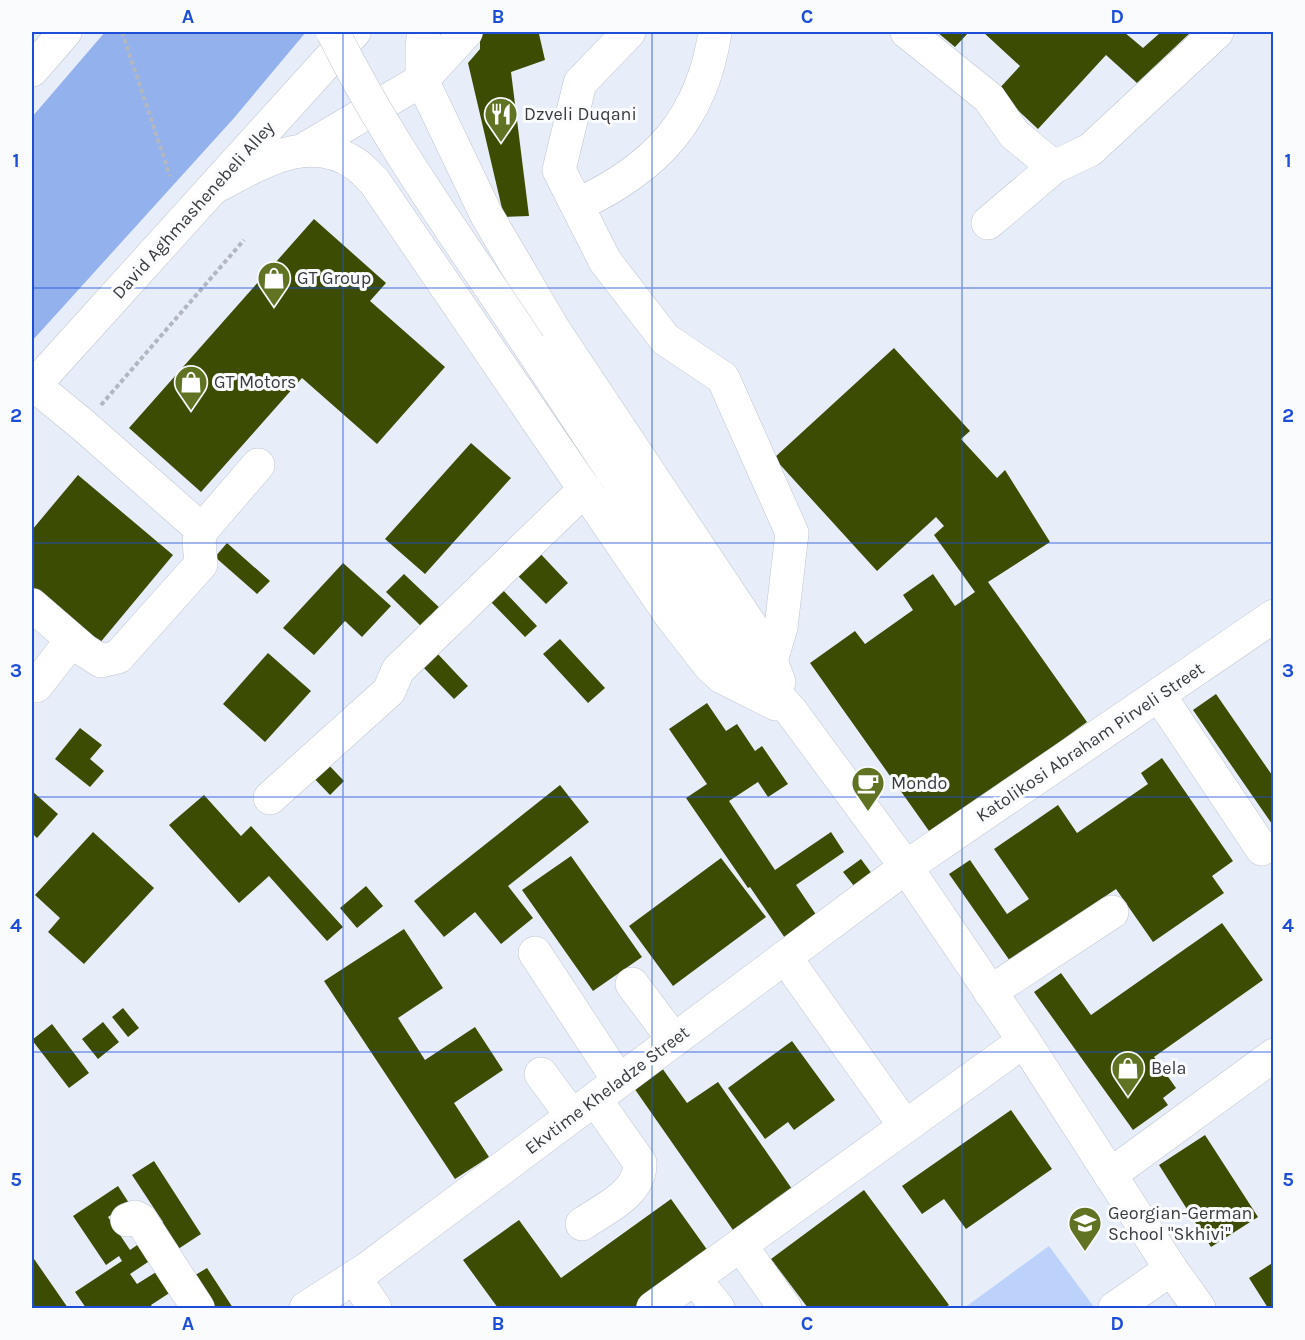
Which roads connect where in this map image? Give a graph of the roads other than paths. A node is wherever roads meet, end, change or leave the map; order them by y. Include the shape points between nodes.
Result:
1 (65, 32) edge
2 (333, 32) edge
3 (354, 32) edge
4 (424, 32) edge
5 (466, 32) edge
6 (629, 32) edge
7 (715, 32) edge
8 (907, 32) edge
9 (1217, 32) edge
10 (32, 70) edge
11 (422, 80) junction
12 (305, 149) junction
13 (1054, 167) junction
14 (213, 188) junction
15 (577, 205) junction
16 (988, 223) dead end
17 (33, 387) edge
18 (258, 465) dead end
19 (585, 489) junction
20 (202, 530) junction
21 (32, 605) edge
22 (1274, 616) edge
23 (72, 640) junction
24 (771, 661) junction
25 (36, 686) dead end
26 (1159, 695) junction
27 (791, 711) junction
28 (270, 798) dead end
29 (1262, 849) dead end
30 (906, 867) junction
31 (1112, 912) dead end
32 (535, 953) dead end
33 (785, 957) junction
34 (632, 984) dead end
35 (990, 992) junction
36 (674, 1040) junction
37 (1024, 1041) junction
38 (1274, 1055) edge
39 (542, 1074) dead end
40 (595, 1099) junction
41 (906, 1126) junction
42 (1110, 1175) junction
43 (127, 1220) dead end
44 (582, 1224) dead end
45 (741, 1246) junction
46 (1171, 1269) junction
47 (354, 1277) junction
48 (695, 1279) junction
49 (184, 1299) edge
50 (306, 1308) edge
51 (375, 1308) edge
52 (653, 1308) edge
53 (718, 1308) edge
54 (785, 1308) edge
55 (1115, 1308) edge
56 (1200, 1308) edge

1 - 10 main road
2 - 27 main road, bridge via 409,164 712,622
3 - 14 main road, David Aghmashenebeli Alley
4 - 11 main road
5 - 11 main road
6 - 15 main road via 580,83 559,170
7 - 15 main road via 701,87 675,134 644,166
8 - 13 main road via 989,98 1014,134
9 - 13 main road via 1090,150
11 - 12 main road
11 - 24 main road via 486,214 554,330
12 - 14 main road via 283,153
12 - 19 main road via 335,154 374,181
13 - 16 main road
14 - 17 main road, David Aghmashenebeli Alley
15 - 24 main road via 605,261 665,339 723,378 792,533 781,627
17 - 20 main road via 83,425
18 - 20 main road
19 - 27 main road via 671,616 710,666 722,677
19 - 28 main road via 398,670 389,691
20 - 23 main road via 201,564 118,657 101,661
21 - 23 main road
22 - 26 main road, Katolikosi Abraham Pirveli Street
23 - 25 main road
24 - 27 main road
26 - 29 main road
26 - 30 main road, Katolikosi Abraham Pirveli Street
27 - 30 main road
30 - 33 main road, Ekvtime Kheladze Street
30 - 35 main road
31 - 35 main road
32 - 40 main road
33 - 36 main road, Ekvtime Kheladze Street
33 - 41 main road
34 - 36 main road
35 - 37 main road
36 - 40 main road, Ekvtime Kheladze Street
37 - 41 main road
37 - 42 main road
38 - 42 main road
39 - 40 main road
40 - 44 main road via 640,1163 640,1173 627,1193
40 - 47 main road, Ekvtime Kheladze Street
41 - 45 main road
42 - 46 main road
43 - 49 main road via 135,1217 141,1221
45 - 48 main road
45 - 54 main road
46 - 55 main road
46 - 56 main road
47 - 50 main road, Ekvtime Kheladze Street
47 - 51 main road
48 - 52 main road
48 - 53 main road

